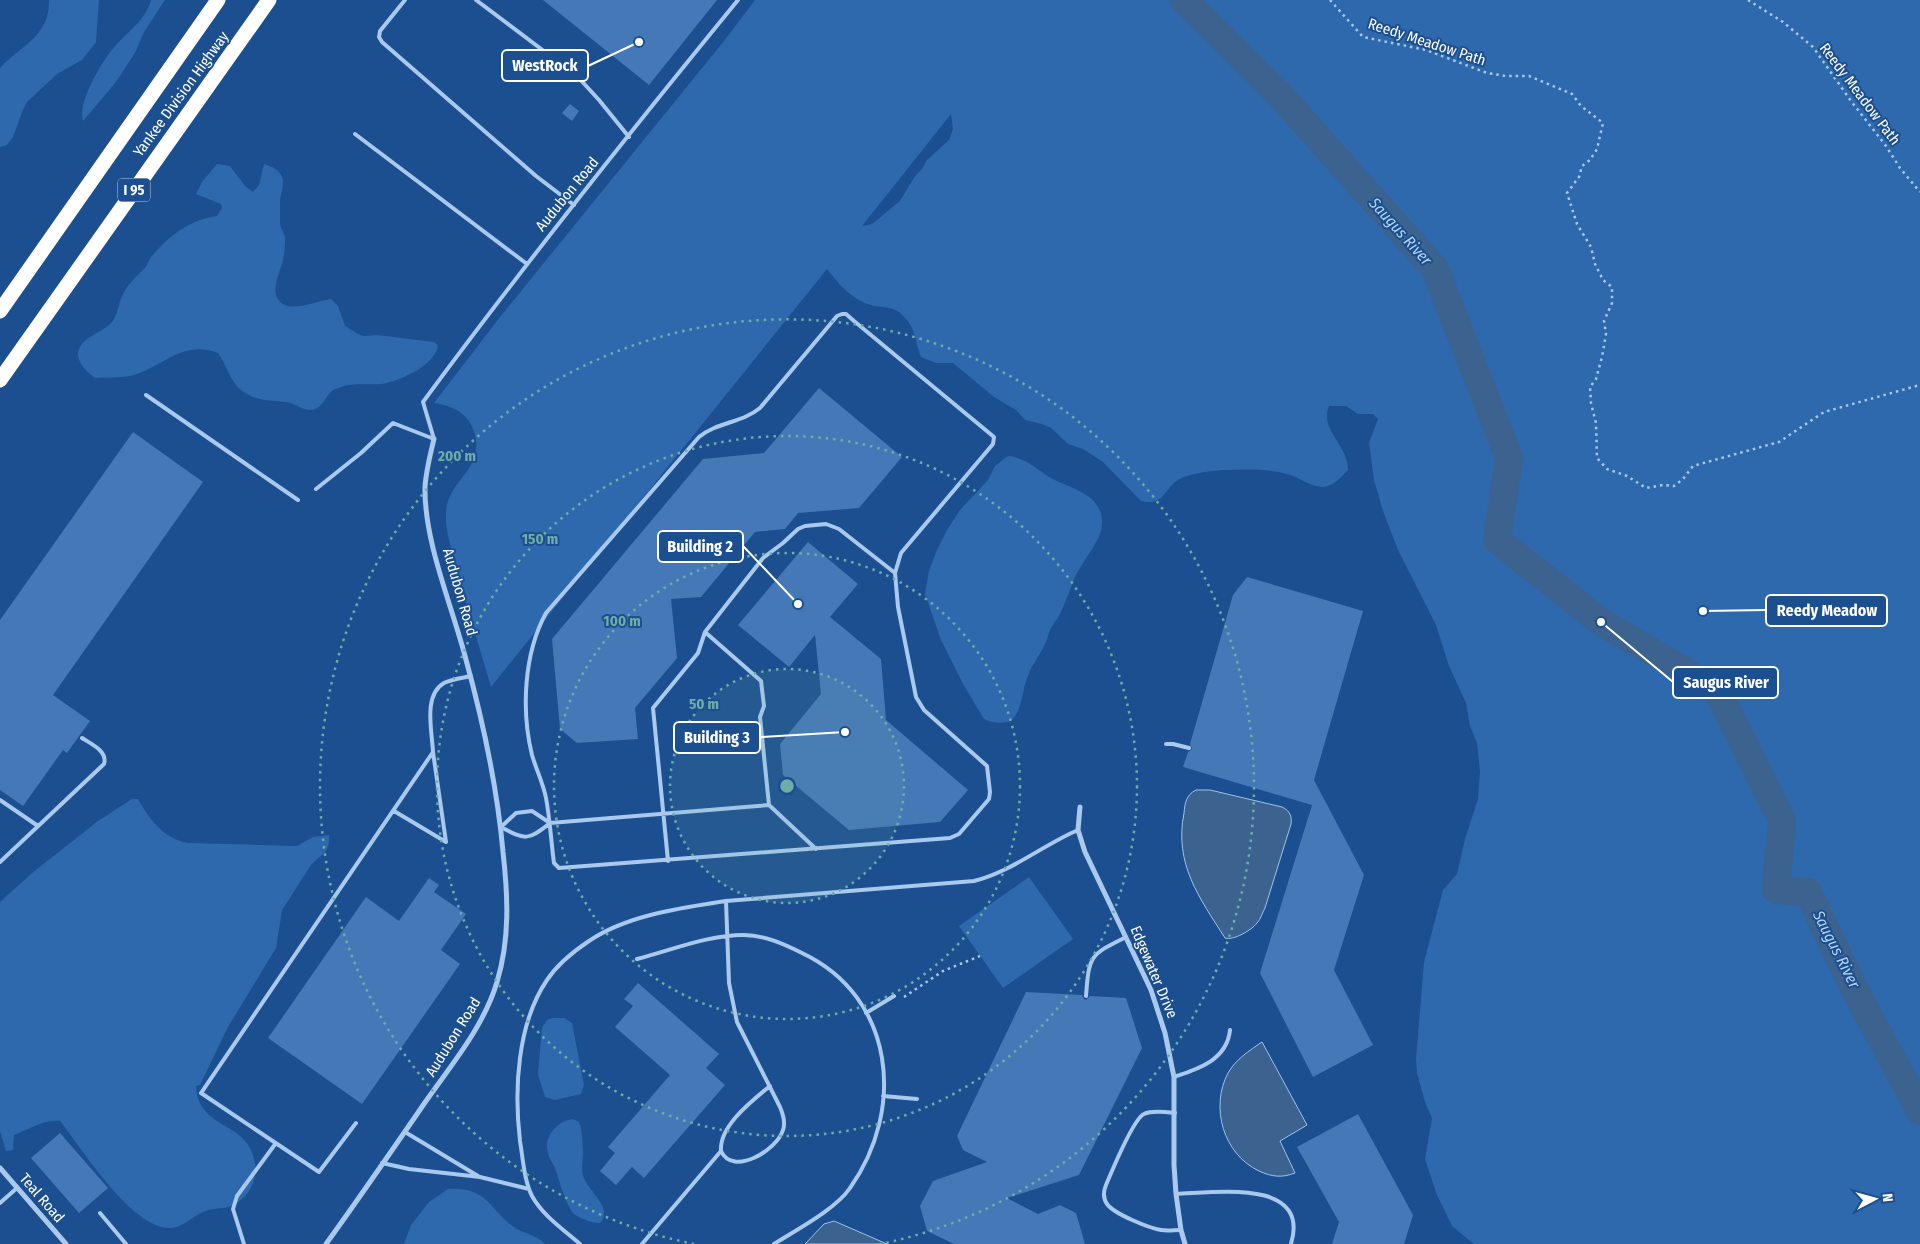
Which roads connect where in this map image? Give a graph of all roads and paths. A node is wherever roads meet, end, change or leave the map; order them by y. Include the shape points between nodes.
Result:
1 (218, 0) edge
2 (269, 0) edge
3 (405, 0) edge
4 (476, 0) edge
5 (738, 0) edge
6 (1330, 0) edge
7 (1748, 0) edge
8 (355, 134) dead end
9 (629, 137) junction
10 (1920, 192) edge
11 (574, 205) junction
12 (527, 264) junction
13 (0, 312) edge
14 (0, 380) edge
15 (1920, 385) edge
16 (146, 395) dead end
17 (434, 439) junction
18 (316, 489) dead end
19 (298, 500) dead end
20 (896, 572) junction
21 (705, 632) junction
22 (471, 676) junction
23 (82, 738) dead end
24 (1166, 744) dead end
25 (1189, 748) dead end
26 (433, 752) junction
27 (0, 800) edge
28 (769, 805) junction
29 (1080, 807) dead end
30 (394, 810) junction
31 (664, 813) junction
32 (550, 823) junction
33 (38, 826) junction
34 (501, 827) junction
35 (1078, 830) junction
36 (816, 849) junction
37 (668, 860) junction
38 (0, 862) edge
39 (726, 901) junction
40 (726, 937) junction
41 (1126, 937) junction
42 (980, 956) dead end
43 (637, 959) dead end
44 (894, 996) dead end
45 (1086, 996) dead end
46 (896, 1002) dead end
47 (866, 1013) junction
48 (1230, 1030) dead end
49 (1174, 1077) junction
50 (770, 1086) junction
51 (884, 1096) junction
52 (917, 1099) dead end
53 (1175, 1112) junction
54 (356, 1123) dead end
55 (405, 1132) junction
56 (276, 1143) junction
57 (721, 1151) junction
58 (382, 1163) junction
59 (0, 1168) edge
60 (480, 1177) junction
61 (17, 1188) junction
62 (529, 1188) junction
63 (1176, 1194) junction
64 (0, 1203) edge
65 (100, 1213) dead end
66 (1181, 1230) junction
67 (66, 1244) edge
68 (126, 1244) edge
69 (244, 1244) edge
70 (326, 1244) edge
71 (580, 1244) edge
72 (642, 1244) edge
73 (774, 1244) edge
74 (1185, 1244) edge
75 (1291, 1244) edge

1 - 13 highway, Yankee Division Highway / I 95
2 - 14 highway, Yankee Division Highway / I 95
3 - 11 lane via 380,31 382,42
4 - 9 lane via 577,76
5 - 9 lane, Audubon Road
6 - 15 path, Reedy Meadow Path via 1363,37 1426,50 1487,73 1529,76 1572,94 1581,106 1603,123 1598,149 1582,166 1579,177 1567,193 1578,224 1591,246 1595,264 1603,280 1612,287 1612,303 1604,321 1606,334 1602,357 1596,379 1590,387 1597,458 1608,469 1646,488 1674,486 1693,466 1779,442 1824,412
7 - 10 path, Reedy Meadow Path via 1783,22 1813,47
8 - 12 lane
9 - 11 lane, Audubon Road
11 - 12 lane, Audubon Road
12 - 17 lane, Audubon Road via 423,402
16 - 19 lane
17 - 18 lane via 393,423
17 - 22 street, Audubon Road via 425,486 428,520
20 - 21 lane via 839,529 826,524 805,526 763,558
20 - 32 lane via 901,553 993,444 994,437 847,315 841,314 760,408 699,437 546,613 532,646 526,688 532,753
20 - 36 lane via 899,616 916,697 924,710 987,766 990,796 961,832 952,838
21 - 28 lane via 762,683 764,706 760,717
21 - 31 lane via 698,653 653,708
22 - 26 lane via 446,682 433,694
22 - 34 street, Audubon Road via 489,750
23 - 33 lane via 103,753 104,764
24 - 25 lane
26 - 30 lane
26 - 30 lane via 446,842
27 - 33 lane
28 - 31 lane
28 - 36 lane
29 - 35 street, Edgewater Drive
30 - 56 lane via 201,1093
31 - 32 lane
31 - 37 lane
32 - 34 lane via 535,836 519,837
32 - 34 lane via 532,811 516,813
32 - 37 lane via 554,863 559,868
33 - 38 lane
34 - 55 street, Audubon Road via 507,928 497,983 466,1044
35 - 39 lane via 1000,872 967,883
35 - 41 street, Edgewater Drive via 1085,852
36 - 37 lane
39 - 40 lane
39 - 62 lane via 653,915 608,930 576,951 547,980 531,1015 519,1068 518,1124
40 - 43 lane
40 - 47 lane via 745,935 766,939 822,963 848,987
40 - 50 lane via 729,983 737,1022
41 - 45 lane via 1094,956 1088,967
41 - 49 street, Edgewater Drive via 1157,1004
42 - 46 path via 943,971
44 - 47 lane
47 - 51 lane via 881,1048
48 - 49 lane via 1226,1045 1211,1062
49 - 53 street, Edgewater Drive
50 - 57 lane via 731,1124 723,1137
50 - 57 lane via 784,1118 780,1137 762,1154 745,1160 730,1161
51 - 52 lane
51 - 73 lane via 876,1138 850,1189 840,1200
53 - 63 street, Edgewater Drive
53 - 66 lane via 1148,1113 1139,1118 1106,1185 1104,1196 1111,1208 1136,1221 1158,1229
54 - 56 lane via 319,1172
55 - 58 street, Audubon Road
55 - 60 lane
56 - 69 lane via 237,1196 233,1209
57 - 72 lane
58 - 60 lane
58 - 70 street, Audubon Road
59 - 61 street, Teal Road
60 - 62 lane
61 - 64 lane
61 - 67 street, Teal Road
62 - 71 lane via 539,1207
63 - 66 street, Edgewater Drive
63 - 75 lane via 1233,1192 1274,1197 1290,1214 1294,1233
65 - 68 lane
66 - 74 street, Edgewater Drive

